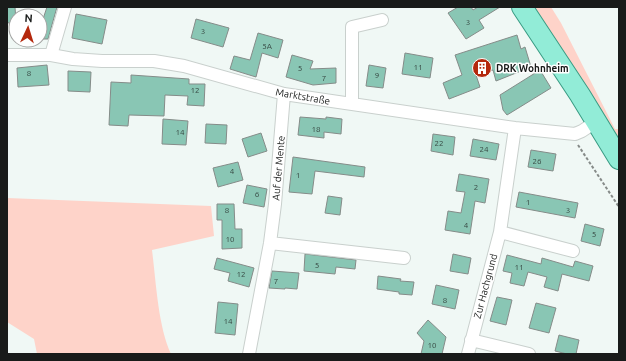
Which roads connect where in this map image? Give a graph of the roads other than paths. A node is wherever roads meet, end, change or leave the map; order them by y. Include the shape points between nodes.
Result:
1 (65, 7) edge
2 (522, 7) edge
3 (382, 20) dead end
4 (7, 55) edge
5 (51, 55) junction
6 (284, 94) junction
7 (352, 104) junction
8 (596, 122) junction
9 (515, 128) junction
10 (619, 158) edge
11 (500, 232) junction
12 (270, 243) junction
13 (572, 251) dead end
14 (404, 258) dead end
15 (471, 340) junction
16 (249, 354) edge
17 (468, 354) edge
18 (529, 354) edge

1 - 5 street
2 - 8 main road
3 - 7 street via 352,27
4 - 5 street, Marktstraße
5 - 6 street, Marktstraße via 102,61 154,61 184,66
6 - 7 street, Marktstraße
6 - 12 street, Auf der Mente
7 - 9 street, Marktstraße
8 - 9 street, Marktstraße via 575,134
8 - 10 main road
9 - 11 street, Zur Hachgrund
11 - 13 street
11 - 15 street, Zur Hachgrund
12 - 14 street
12 - 16 street, Auf der Mente
15 - 17 street, Zur Hachgrund
15 - 18 street

